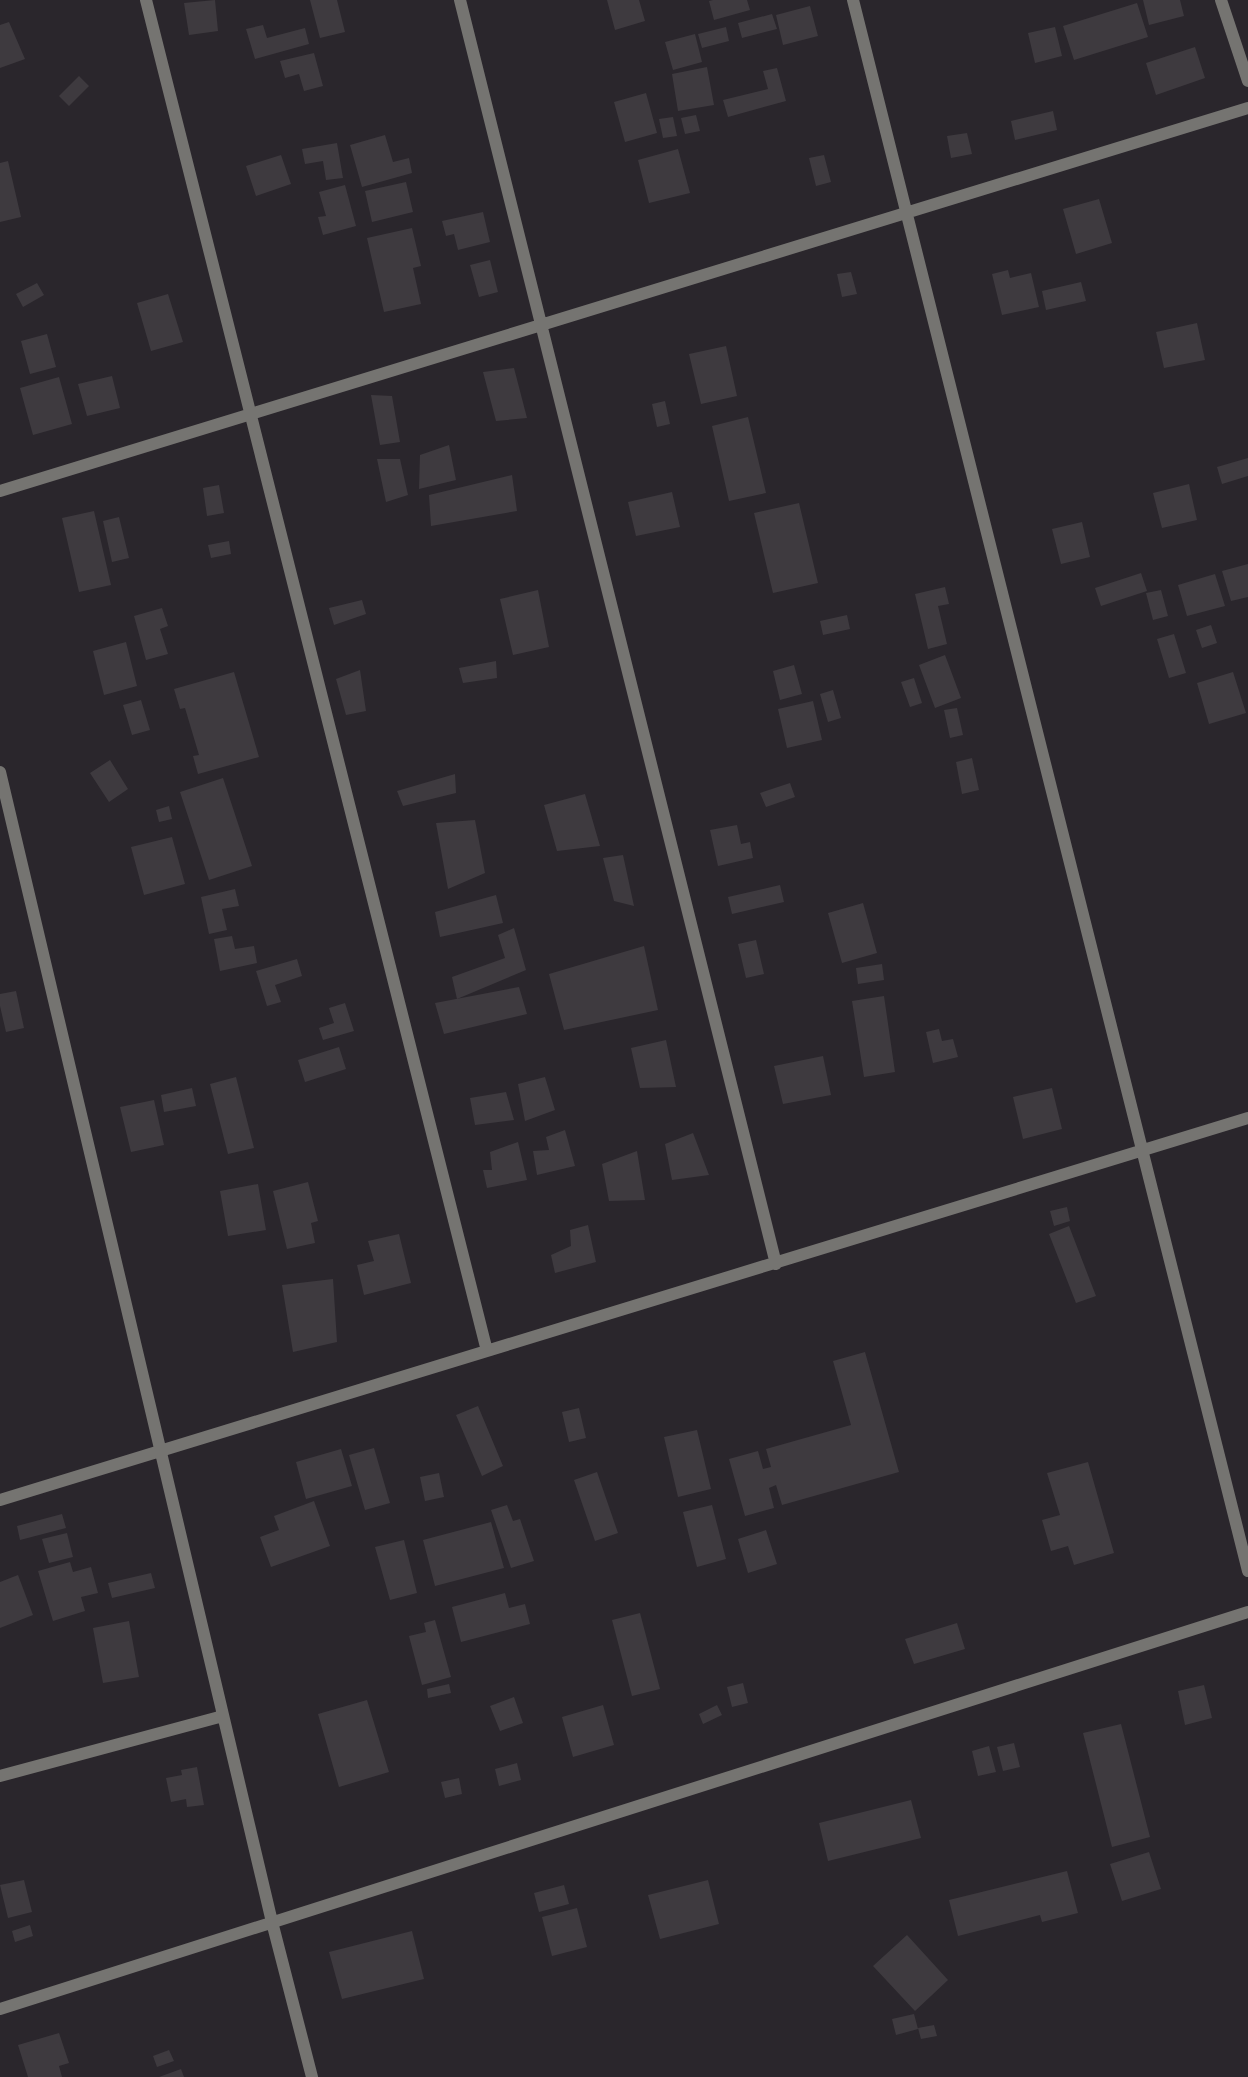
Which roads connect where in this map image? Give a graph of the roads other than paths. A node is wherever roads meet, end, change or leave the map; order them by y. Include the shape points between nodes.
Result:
1 (146, 0) edge
2 (460, 0) edge
3 (853, 0) edge
4 (1221, 0) edge
5 (1248, 81) edge
6 (1248, 108) edge
7 (907, 212) junction
8 (541, 325) junction
9 (251, 414) junction
10 (0, 491) edge
11 (0, 772) edge
12 (1248, 1118) edge
13 (1143, 1151) junction
14 (776, 1264) junction
15 (487, 1352) junction
16 (160, 1451) junction
17 (0, 1500) edge
18 (1248, 1571) edge
19 (1248, 1612) edge
20 (223, 1716) junction
21 (0, 1776) edge
22 (272, 1922) junction
23 (0, 2009) edge
24 (312, 2077) edge

1 - 9 street
2 - 8 street
3 - 7 street
4 - 5 street
6 - 7 street
7 - 8 street
7 - 13 street
8 - 9 street
8 - 14 street
9 - 10 street
9 - 15 street
11 - 16 street
12 - 13 street
13 - 14 street
13 - 18 street
14 - 15 street
15 - 16 street
16 - 17 street
16 - 20 street
19 - 22 street
20 - 21 street
20 - 22 street
22 - 23 street
22 - 24 street

